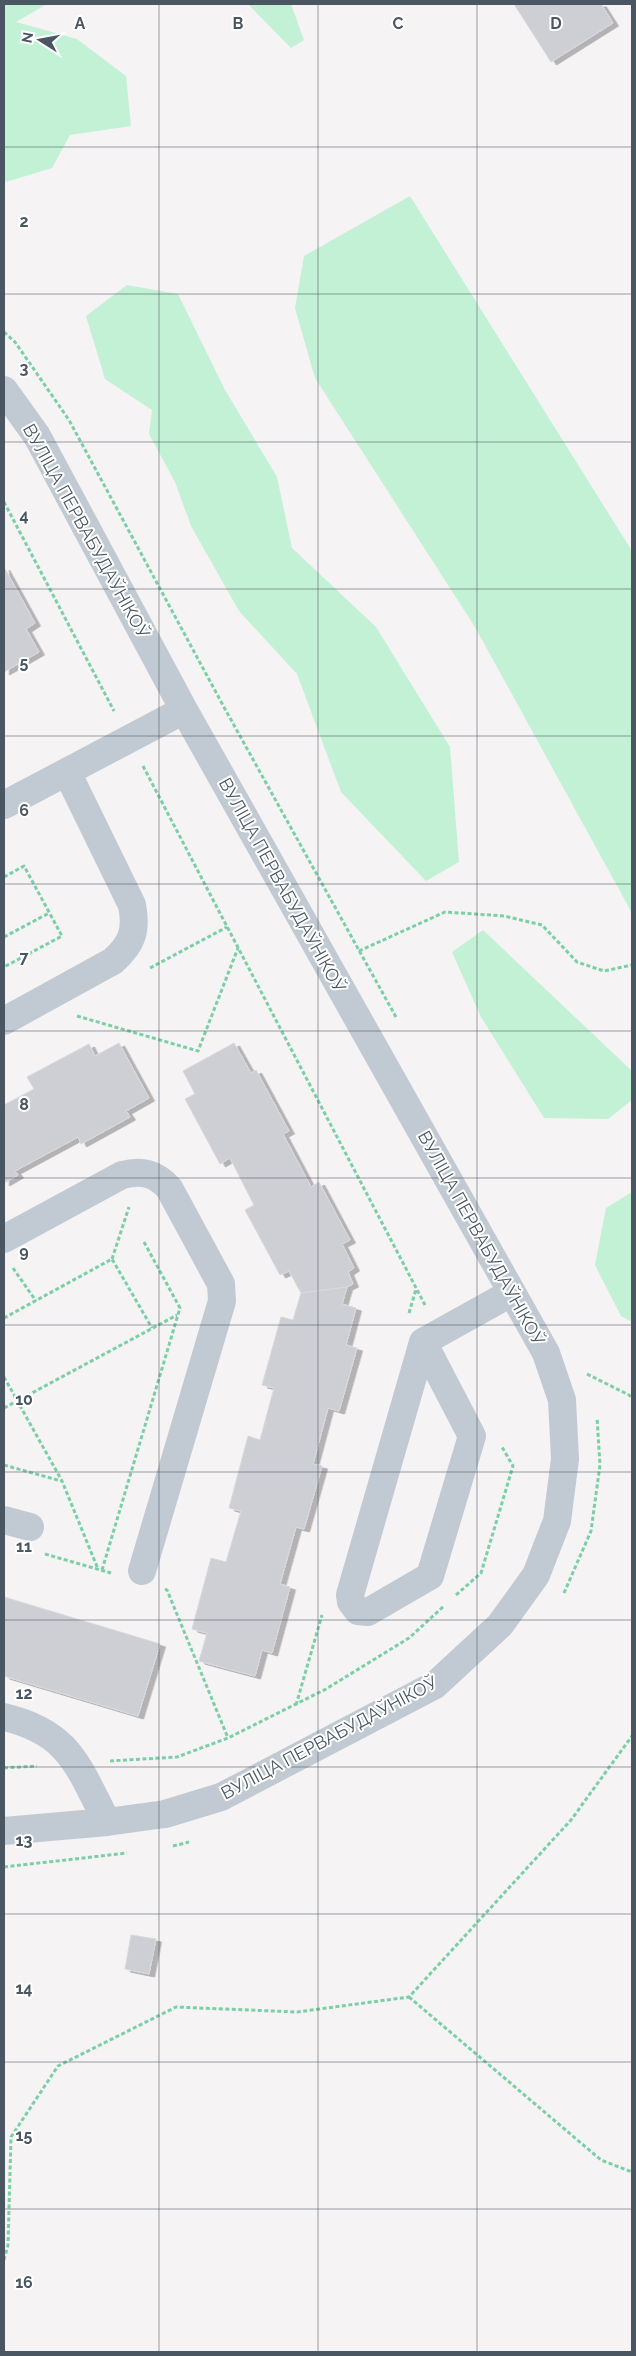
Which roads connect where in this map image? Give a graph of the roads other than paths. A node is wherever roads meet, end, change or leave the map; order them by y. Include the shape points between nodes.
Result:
1 (4, 390) edge
2 (184, 710) junction
3 (67, 772) junction
4 (4, 805) edge
5 (4, 1021) edge
6 (5, 1252) edge
7 (511, 1293) junction
8 (432, 1337) junction
9 (4, 1520) edge
10 (30, 1527) dead end
11 (140, 1578) road end
12 (4, 1717) edge
13 (107, 1822) junction
14 (4, 1831) edge

1 - 2 street, ВУЛІЦА ПЕРВАБУДАЎНІКОЎ via 37,436
2 - 3 street
2 - 7 street, ВУЛІЦА ПЕРВАБУДАЎНІКОЎ
3 - 4 street
3 - 5 street via 132,905 135,921 132,937 113,961
6 - 11 street via 122,1175 149,1173 168,1188 221,1284 222,1301
7 - 8 street
7 - 13 street, ВУЛІЦА ПЕРВАБУДАЎНІКОЎ via 546,1353 562,1400 565,1459 557,1521 536,1575 500,1625 435,1685 221,1797 165,1814
8 - 8 street via 350,1595 358,1611 368,1612 430,1576 472,1436
9 - 10 street
12 - 13 street via 32,1724 59,1741 76,1763
13 - 14 street, ВУЛІЦА ПЕРВАБУДАЎНІКОЎ

